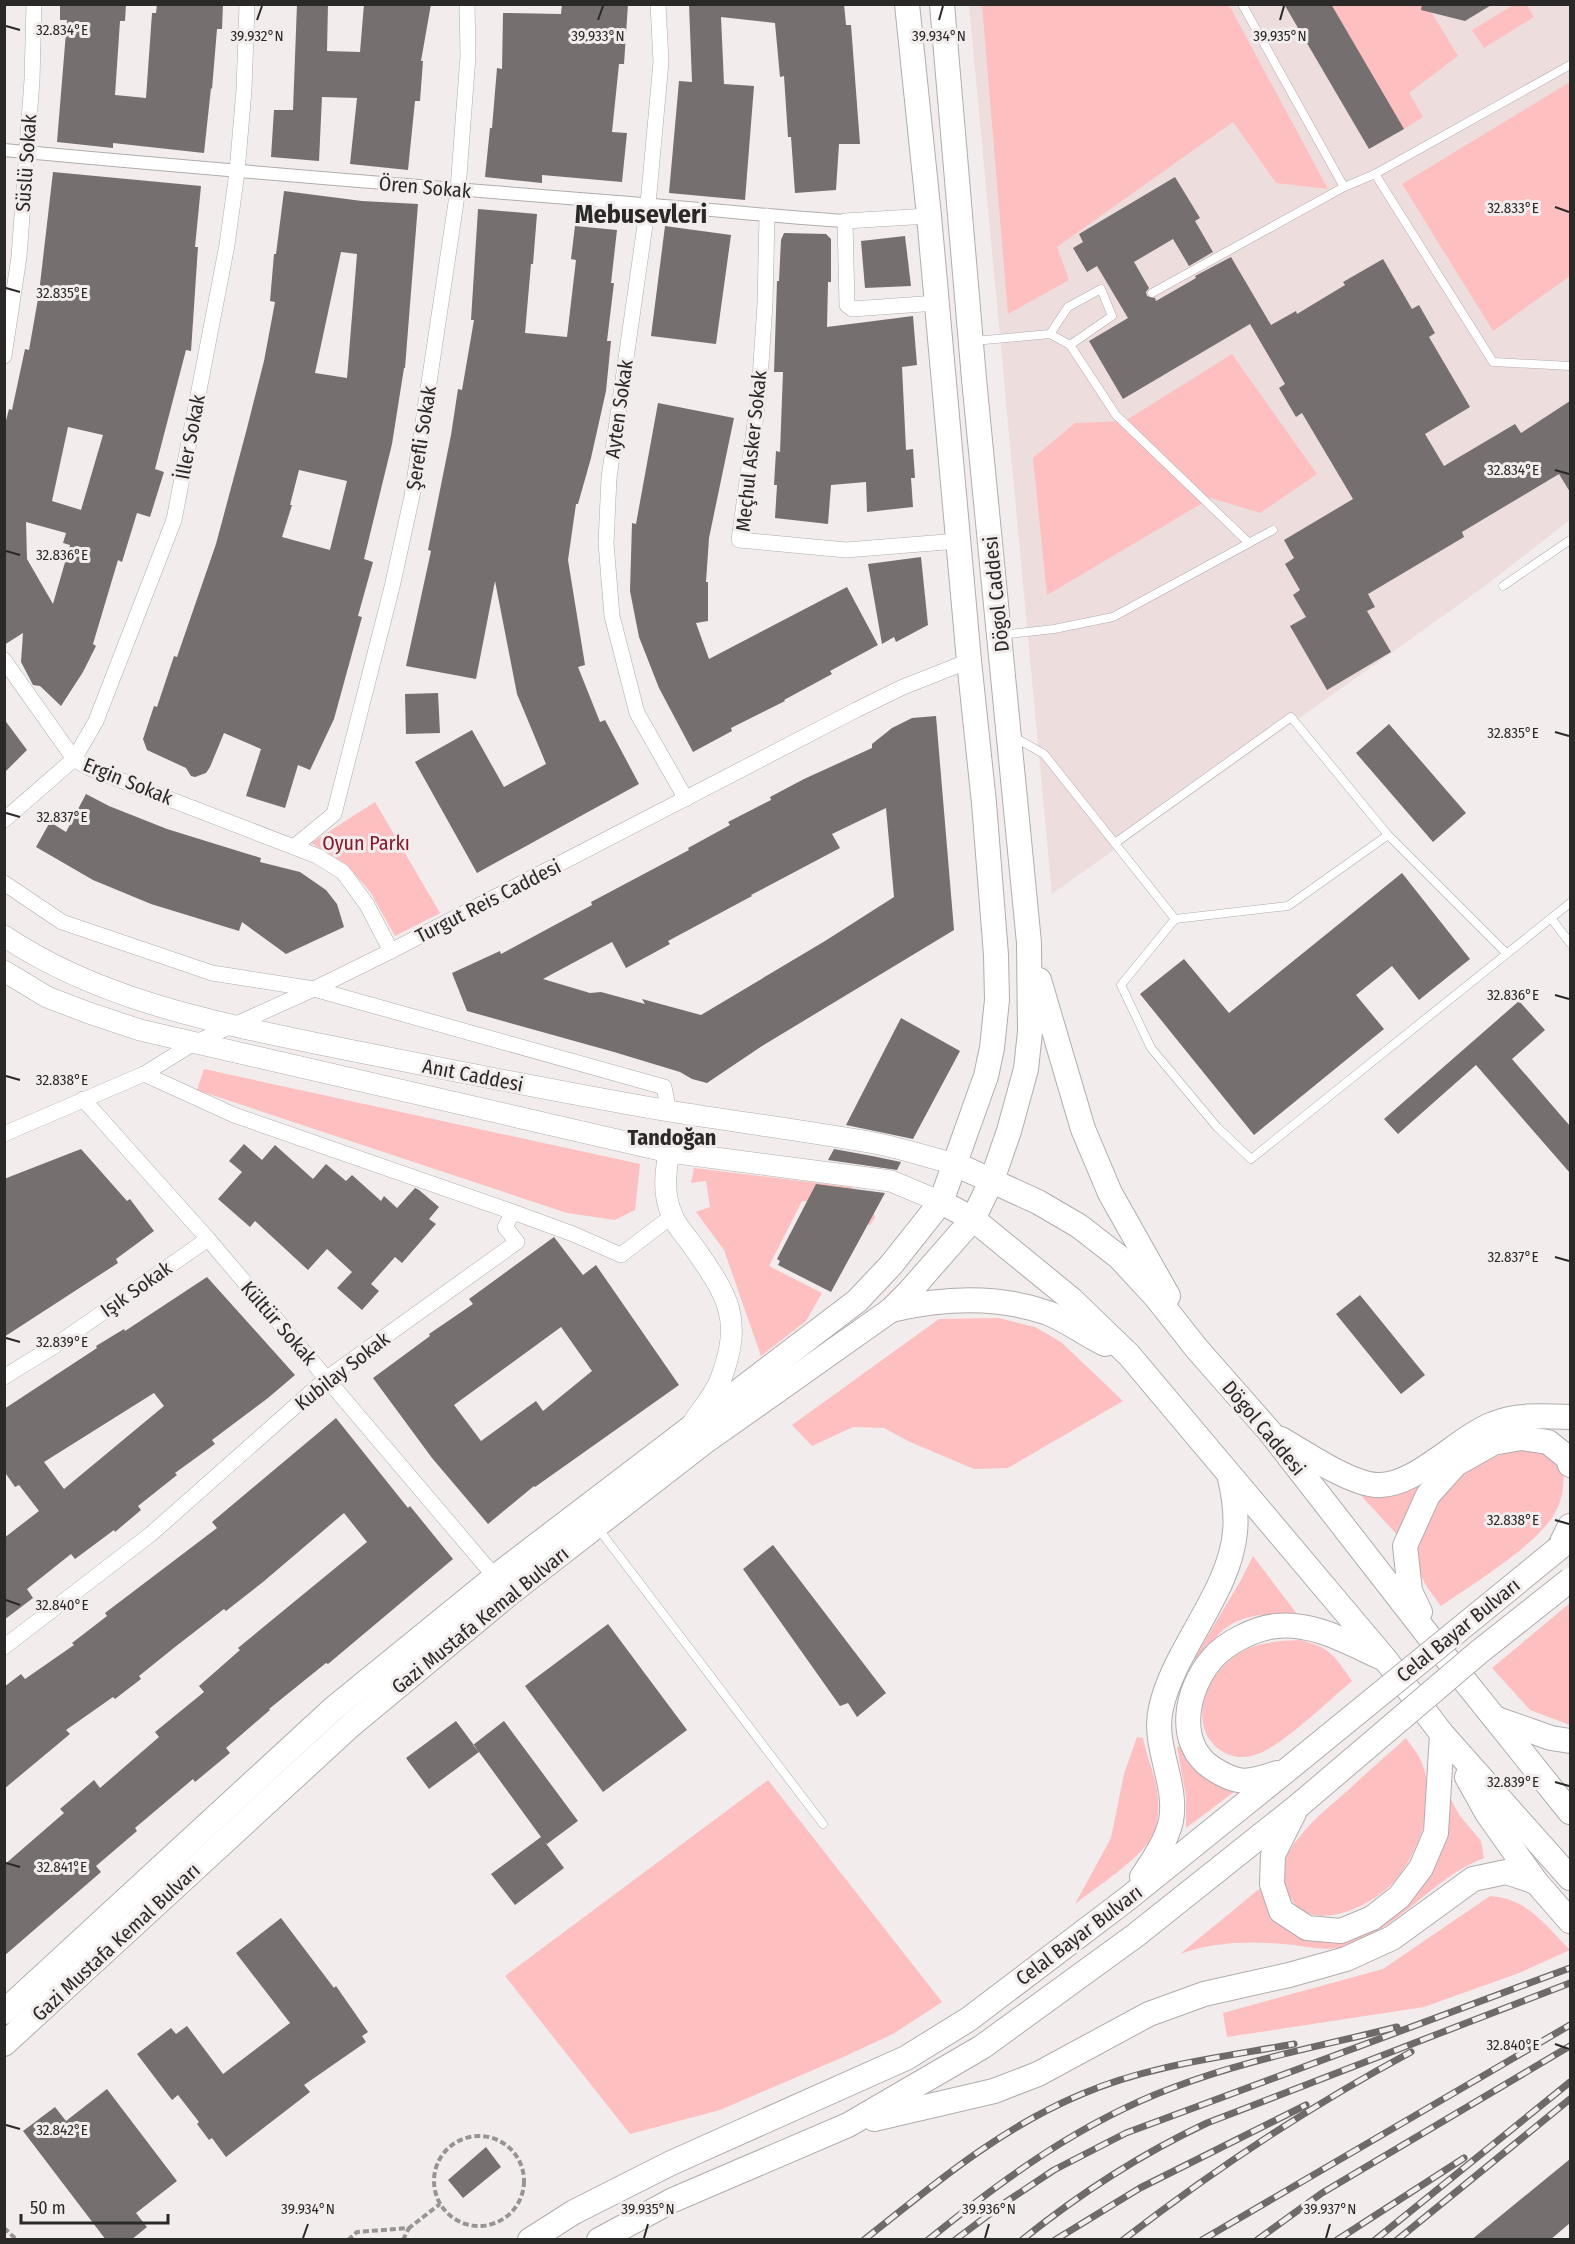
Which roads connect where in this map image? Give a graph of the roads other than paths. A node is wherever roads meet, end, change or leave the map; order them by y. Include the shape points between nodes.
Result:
1 (34, 4) edge
2 (246, 4) edge
3 (467, 4) edge
4 (658, 4) edge
5 (907, 4) edge
6 (942, 4) edge
7 (1242, 4) edge
8 (1570, 65) edge
9 (4, 150) edge
10 (27, 152) junction
11 (237, 172) junction
12 (1375, 174) junction
13 (1344, 187) junction
14 (458, 189) junction
15 (648, 204) junction
16 (767, 216) junction
17 (929, 216) junction
18 (845, 221) junction
19 (1152, 293) dead end
20 (937, 303) junction
21 (1050, 334) junction
22 (971, 341) junction
23 (1070, 345) junction
24 (4, 356) edge
25 (1570, 366) edge
26 (1273, 530) dead end
27 (1570, 540) edge
28 (958, 541) junction
29 (1249, 543) junction
30 (1503, 586) dead end
31 (1000, 635) junction
32 (4, 660) edge
33 (969, 661) junction
34 (1008, 734) junction
35 (74, 759) junction
36 (686, 799) junction
37 (4, 820) edge
38 (1388, 835) junction
39 (1114, 843) junction
40 (295, 846) junction
41 (4, 883) edge
42 (1570, 903) edge
43 (1551, 918) junction
44 (1175, 919) junction
45 (4, 936) edge
46 (1029, 943) junction
47 (1570, 943) edge
48 (391, 951) junction
49 (1506, 953) junction
50 (4, 971) edge
51 (314, 989) junction
52 (234, 1025) junction
53 (194, 1043) junction
54 (144, 1074) junction
55 (83, 1099) junction
56 (669, 1111) junction
57 (4, 1134) edge
58 (669, 1152) junction
59 (955, 1164) junction
60 (992, 1180) junction
61 (941, 1202) junction
62 (513, 1212) junction
63 (672, 1216) junction
64 (973, 1219) junction
65 (208, 1239) junction
66 (891, 1311) junction
67 (1197, 1349) junction
68 (1129, 1355) junction
69 (4, 1377) edge
70 (327, 1378) junction
71 (1570, 1417) edge
72 (691, 1426) junction
73 (1270, 1432) junction
74 (1570, 1466) edge
75 (1230, 1477) junction
76 (596, 1526) junction
77 (1570, 1526) edge
78 (1565, 1544) edge
79 (495, 1577) junction
80 (1570, 1580) edge
81 (1431, 1639) junction
82 (4, 1647) edge
83 (1385, 1659) junction
84 (1497, 1719) junction
85 (1442, 1734) junction
86 (1570, 1741) edge
87 (1287, 1770) junction
88 (1570, 1786) edge
89 (1298, 1806) junction
90 (1570, 1812) edge
91 (823, 1824) dead end
92 (1570, 1878) edge
93 (1536, 1882) junction
94 (1127, 1899) junction
95 (1570, 1921) edge
96 (4, 2012) edge
97 (4, 2044) edge
98 (848, 2125) junction
99 (530, 2240) edge
100 (599, 2240) edge

1 - 10 street, Süslü Sokak
2 - 11 street, İller Sokak
3 - 14 street, Şerefli Sokak via 468,56
4 - 15 street, Ayten Sokak via 661,62
5 - 17 main road, Dögol Caddesi
6 - 22 main road, Dögol Caddesi
7 - 13 lane
8 - 12 lane
9 - 10 street, Ören Sokak
10 - 11 street, Ören Sokak
10 - 24 street, Süslü Sokak via 19,256
11 - 14 street, Ören Sokak
11 - 35 street, İller Sokak via 227,245 174,520 96,721
12 - 13 lane
12 - 25 lane via 1493,362
13 - 19 lane
14 - 15 street, Ören Sokak
14 - 40 street, Şerefli Sokak via 412,496 392,587 334,814
15 - 16 street, Ören Sokak
15 - 36 street, Ayten Sokak via 609,478 606,543 612,616 637,713
16 - 18 street, Ören Sokak
16 - 28 street, Meçhul Asker Sokak via 759,394 739,540 846,550
17 - 18 street, Ören Sokak
17 - 20 main road, Dögol Caddesi
18 - 20 street via 847,305 852,309
20 - 28 main road, Dögol Caddesi
21 - 22 lane
21 - 23 lane
21 - 23 lane via 1068,307 1101,288 1112,316
22 - 31 main road, Dögol Caddesi
23 - 29 lane via 1116,414
26 - 29 lane
27 - 30 lane
28 - 33 main road, Dögol Caddesi
29 - 31 lane via 1113,617
31 - 34 main road, Dögol Caddesi
32 - 35 street, Ergin Sokak
33 - 36 street, Turgut Reis Caddesi via 893,691
33 - 59 main road, Dögol Caddesi via 984,803 997,1000 986,1076
34 - 39 lane via 1044,754
34 - 46 main road, Dögol Caddesi
35 - 37 street, İller Sokak
35 - 40 street, Ergin Sokak
36 - 48 street, Turgut Reis Caddesi
38 - 39 lane via 1291,717
38 - 44 lane via 1288,906
38 - 49 lane
39 - 44 lane
40 - 48 street, Ergin Sokak via 343,872 368,905
41 - 51 street via 62,922 212,973
42 - 43 lane
43 - 47 lane
43 - 49 lane
44 - 49 lane via 1121,985 1151,1048 1216,1127 1251,1159
45 - 52 main road, Anıt Caddesi via 107,989
46 - 60 main road, Dögol Caddesi via 1030,1032 1026,1069
46 - 67 main road via 1083,1129 1106,1182
48 - 51 street, Turgut Reis Caddesi
50 - 53 main road, Anıt Caddesi via 47,997 89,1013
51 - 52 street, Turgut Reis Caddesi
51 - 56 street via 664,1087
52 - 53 street, Turgut Reis Caddesi
52 - 56 main road, Anıt Caddesi
53 - 54 street, Turgut Reis Caddesi
53 - 58 main road, Anıt Caddesi
54 - 55 street, Turgut Reis Caddesi
54 - 62 street via 234,1115
55 - 57 street, Turgut Reis Caddesi
55 - 65 street, Kültür Sokak
56 - 59 main road, Anıt Caddesi via 876,1144
58 - 61 main road, Anıt Caddesi via 891,1181
58 - 63 main road via 664,1182
59 - 60 main road, Dögol Caddesi
59 - 61 main road, Dögol Caddesi
60 - 64 main road, Dögol Caddesi
60 - 67 main road, Dögol Caddesi via 1079,1226 1119,1257
61 - 64 main road
61 - 72 main road, Gazi Mustafa Kemal Bulvarı via 857,1301
62 - 63 street via 621,1255
62 - 70 street, Kubilay Sokak via 505,1227 518,1242
63 - 72 main road via 717,1280 730,1306 733,1328 719,1383
64 - 66 main road, Gazi Mustafa Kemal Bulvarı
64 - 68 main road via 1071,1299
65 - 69 street, Işık Sokak
65 - 70 street, Kültür Sokak
66 - 68 main road via 959,1299 1023,1306 1062,1320
66 - 76 main road, Gazi Mustafa Kemal Bulvarı via 703,1443
67 - 73 main road, Dögol Caddesi
68 - 75 main road
70 - 79 street, Kültür Sokak
70 - 82 street, Kubilay Sokak via 151,1534
71 - 73 main road via 1496,1422 1418,1472 1396,1483 1375,1485 1337,1471
72 - 79 main road, Gazi Mustafa Kemal Bulvarı
73 - 81 main road, Dögol Caddesi
74 - 81 main road via 1568,1458 1548,1442 1521,1437 1493,1443 1456,1464 1428,1495 1404,1546 1410,1591
75 - 83 main road
75 - 94 main road via 1236,1506 1229,1560 1169,1681 1160,1710 1171,1820 1160,1850
76 - 91 lane
76 - 97 main road, Gazi Mustafa Kemal Bulvarı via 351,1725
77 - 78 main road
78 - 87 main road, Celal Bayar Bulvarı, bridge
79 - 96 main road, Gazi Mustafa Kemal Bulvarı via 334,1708
80 - 89 main road, Celal Bayar Bulvarı, bridge
81 - 84 main road, Dögol Caddesi
83 - 85 main road
83 - 87 main road via 1318,1629 1275,1626 1239,1637 1212,1659 1196,1684 1188,1711 1189,1738 1204,1763 1229,1779 1245,1781
84 - 86 main road
84 - 88 main road, Dögol Caddesi
84 - 90 main road, Dögol Caddesi
85 - 89 main road via 1436,1833 1421,1868 1399,1897 1372,1918 1341,1931 1307,1928 1281,1911 1272,1884 1273,1855
85 - 92 main road
85 - 93 main road via 1487,1813
87 - 94 main road, Celal Bayar Bulvarı
89 - 98 main road, Celal Bayar Bulvarı via 1136,1935 982,2047
93 - 95 main road
93 - 98 main road via 1506,1872 1473,1879 1392,1938 1346,1959 1204,1994 1149,2014 1038,2074 994,2091
94 - 99 main road, Celal Bayar Bulvarı via 969,2019 906,2058 671,2163 574,2212
98 - 100 main road, Celal Bayar Bulvarı via 673,2200

